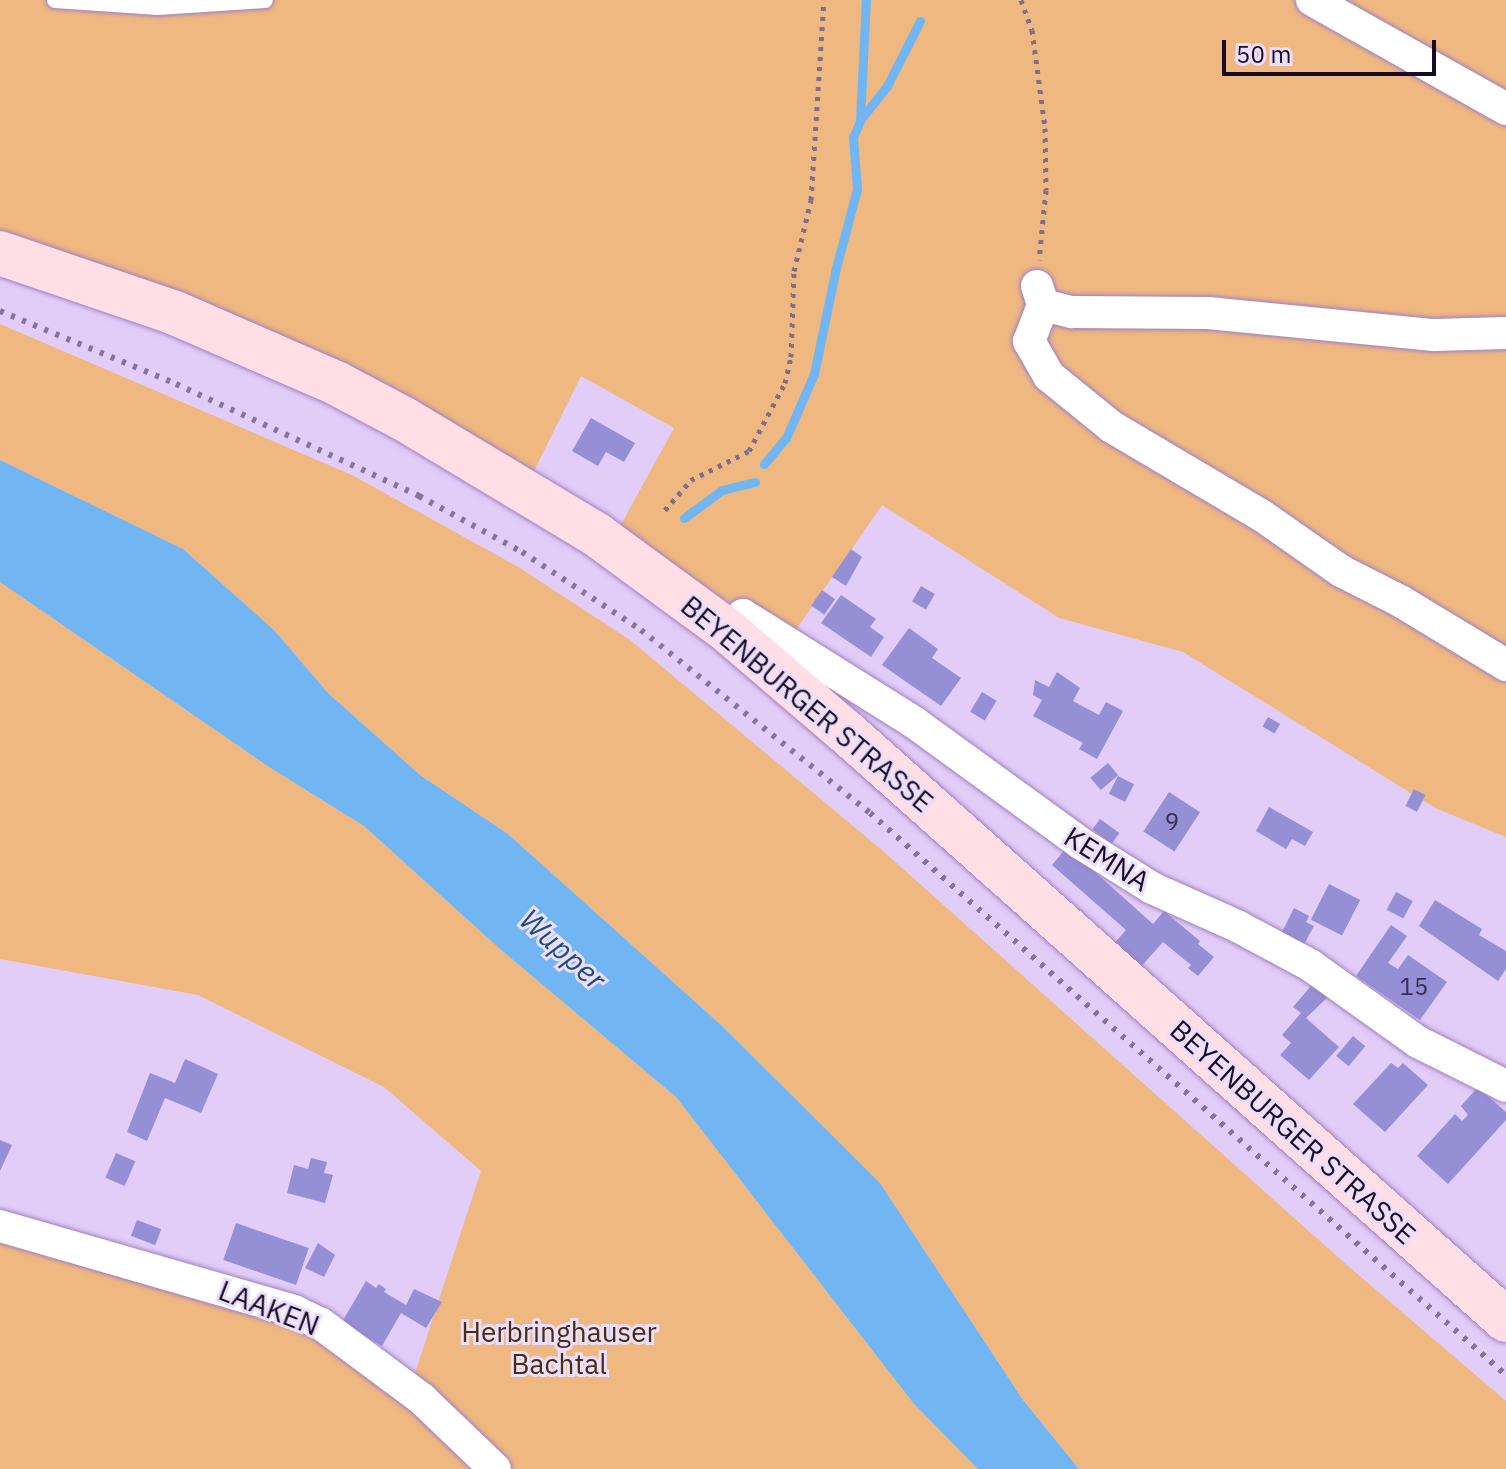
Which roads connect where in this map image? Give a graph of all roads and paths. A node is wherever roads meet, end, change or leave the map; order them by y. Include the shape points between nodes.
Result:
1 (55, 0) edge
2 (265, 0) edge
3 (824, 0) edge
4 (1021, 0) edge
5 (1312, 0) edge
6 (1506, 109) edge
7 (0, 253) edge
8 (1040, 295) junction
9 (1506, 333) edge
10 (665, 510) dead end
11 (728, 631) junction
12 (1506, 665) edge
13 (1506, 1086) edge
14 (0, 1226) edge
15 (1506, 1320) edge
16 (495, 1469) edge

1 - 2 lane via 158,7
3 - 10 path via 811,200 794,271 785,383 749,451 691,480
4 - 8 path via 1032,30 1045,128
5 - 6 street
7 - 11 main road, BEYENBURGER STRASSE via 175,313 377,405 597,535
8 - 9 street via 1072,312 1208,313 1434,335
8 - 12 street via 1029,341 1049,376 1112,427 1261,515 1341,571
11 - 13 street, KEMNA via 743,615 915,723 1024,804 1152,888 1310,965 1418,1042
11 - 15 main road, BEYENBURGER STRASSE
14 - 16 street, LAAKEN via 235,1291 321,1324 422,1399

